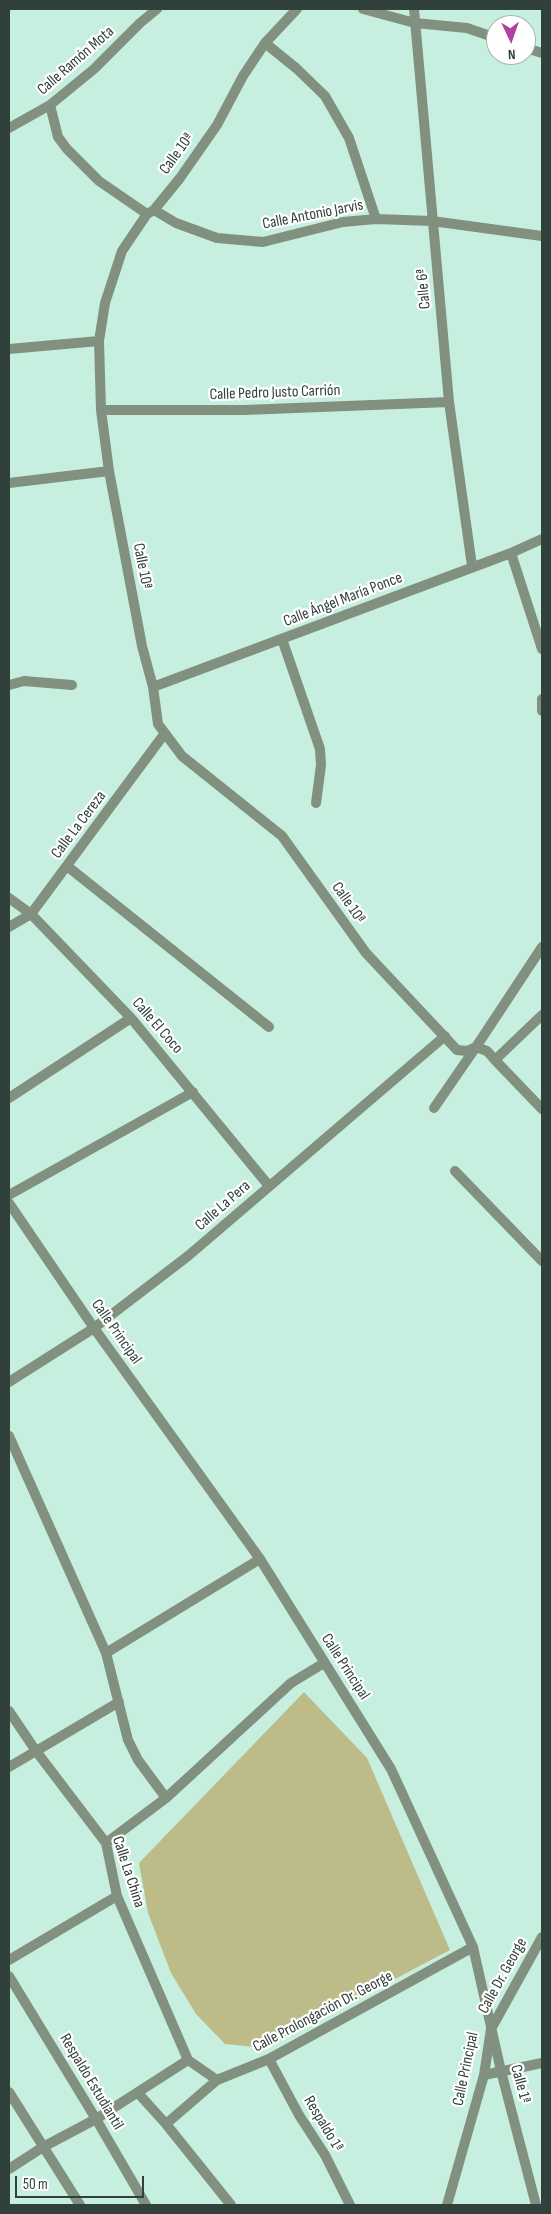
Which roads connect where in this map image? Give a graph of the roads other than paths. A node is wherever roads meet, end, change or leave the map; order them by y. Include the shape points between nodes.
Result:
1 (157, 9) edge
2 (297, 9) edge
3 (363, 9) edge
4 (414, 9) edge
5 (415, 24) junction
6 (486, 35) edge
7 (266, 43) junction
8 (50, 105) junction
9 (9, 128) edge
10 (150, 212) junction
11 (376, 219) junction
12 (432, 221) junction
13 (542, 236) edge
14 (99, 341) junction
15 (9, 349) edge
16 (449, 402) junction
17 (101, 410) junction
18 (109, 471) junction
19 (9, 484) edge
20 (542, 539) edge
21 (511, 553) junction
22 (472, 566) junction
23 (282, 639) junction
24 (542, 649) edge
25 (9, 685) edge
26 (72, 685) dead end
27 (153, 687) junction
28 (542, 699) edge
29 (542, 711) edge
30 (165, 733) junction
31 (316, 803) dead end
32 (67, 866) junction
33 (9, 898) edge
34 (31, 914) junction
35 (9, 927) edge
36 (542, 947) edge
37 (542, 1015) edge
38 (131, 1018) junction
39 (269, 1027) dead end
40 (445, 1036) junction
41 (476, 1047) junction
42 (496, 1060) junction
43 (193, 1092) junction
44 (9, 1098) edge
45 (434, 1108) dead end
46 (542, 1109) edge
47 (456, 1171) dead end
48 (269, 1186) junction
49 (9, 1195) edge
50 (9, 1203) edge
51 (542, 1261) edge
52 (94, 1328) junction
53 (9, 1382) edge
54 (9, 1436) edge
55 (260, 1559) junction
56 (106, 1653) junction
57 (324, 1664) junction
58 (120, 1702) junction
59 (9, 1711) edge
60 (36, 1751) junction
61 (9, 1767) edge
62 (166, 1798) junction
63 (106, 1843) junction
64 (117, 1896) junction
65 (542, 1938) edge
66 (473, 1947) junction
67 (9, 1960) edge
68 (9, 1976) edge
69 (491, 2028) junction
70 (188, 2060) junction
71 (269, 2060) junction
72 (542, 2064) edge
73 (501, 2071) junction
74 (484, 2075) junction
75 (218, 2080) junction
76 (9, 2092) edge
77 (138, 2092) junction
78 (96, 2119) junction
79 (166, 2124) junction
80 (43, 2147) junction
81 (9, 2169) edge
82 (80, 2205) edge
83 (146, 2205) edge
84 (231, 2205) edge
85 (350, 2205) edge
86 (448, 2205) edge
87 (536, 2205) edge

1 - 8 street, Calle Ramón Mota via 94,69
2 - 7 street, Calle 10ª
3 - 5 street
4 - 5 street, Calle 6ª
5 - 6 street via 467,28
5 - 12 street, Calle 6ª
7 - 10 street, Calle 10ª via 242,76 216,125 180,178
7 - 11 street via 325,96 349,138
8 - 9 street, Calle Ramón Mota
8 - 10 street, Calle Antonio Jarvis via 58,137 67,149 99,181
10 - 11 street, Calle Antonio Jarvis via 217,238 263,242 343,222
10 - 14 street, Calle 10ª via 122,251 105,303
11 - 12 street, Calle Antonio Jarvis
12 - 13 street, Calle Antonio Jarvis
12 - 16 street, Calle 6ª
14 - 15 street
14 - 17 street, Calle 10ª
16 - 17 street, Calle Pedro Justo Carrión via 244,410
16 - 22 street, Calle 6ª
17 - 18 street, Calle 10ª
18 - 19 street
18 - 27 street, Calle 10ª via 142,646
20 - 21 street, Calle Ángel María Ponce
21 - 22 street, Calle Ángel María Ponce
21 - 24 street
22 - 23 street, Calle Ángel María Ponce
23 - 27 street, Calle Ángel María Ponce
23 - 31 street via 320,749
25 - 26 street via 24,681
27 - 30 street, Calle 10ª via 158,724
28 - 29 street
30 - 32 street, Calle La Cereza
30 - 40 street, Calle 10ª via 182,756 282,836 366,953
32 - 34 street, Calle La Cereza
32 - 39 street
33 - 34 street, Calle El Coco
34 - 35 street, Calle La Cereza
34 - 38 street, Calle El Coco
36 - 41 street
37 - 42 street
38 - 43 street, Calle El Coco
38 - 44 street
40 - 41 street, Calle 10ª via 457,1050 467,1051
40 - 48 street, Calle La Pera
41 - 42 street via 487,1050
41 - 45 street
42 - 46 street
43 - 48 street, Calle El Coco
43 - 49 street
47 - 51 street
48 - 52 street, Calle La Pera via 188,1256
50 - 52 street, Calle Principal
52 - 53 street, Calle La Pera
52 - 55 street, Calle Principal
54 - 56 street
55 - 56 street
55 - 57 street, Calle Principal
56 - 58 street
57 - 62 street via 291,1683
57 - 66 street, Calle Principal via 391,1769
58 - 60 street
58 - 62 street via 128,1740 138,1760
59 - 60 street, Calle La China
60 - 61 street
60 - 63 street, Calle La China
62 - 63 street
63 - 64 street, Calle La China
64 - 67 street
64 - 70 street, Calle La China
65 - 69 street, Calle Dr. George
66 - 69 street, Calle Principal
66 - 71 street, Calle Prolongación Dr. George
68 - 78 street, Respaldo Estudiantil
69 - 73 street, Calle 1ª
69 - 74 street, Calle Principal
70 - 75 street
70 - 77 street
71 - 75 street, Calle Prolongación Dr. George
71 - 85 street, Respaldo 1ª via 325,2155
72 - 73 street
73 - 74 street
73 - 87 street, Calle 1ª
74 - 86 street, Calle Principal
75 - 79 street, Calle Prolongación Dr. George
76 - 80 street
77 - 78 street
77 - 79 street
78 - 80 street
78 - 83 street, Respaldo Estudiantil
79 - 84 street
80 - 81 street
80 - 82 street

